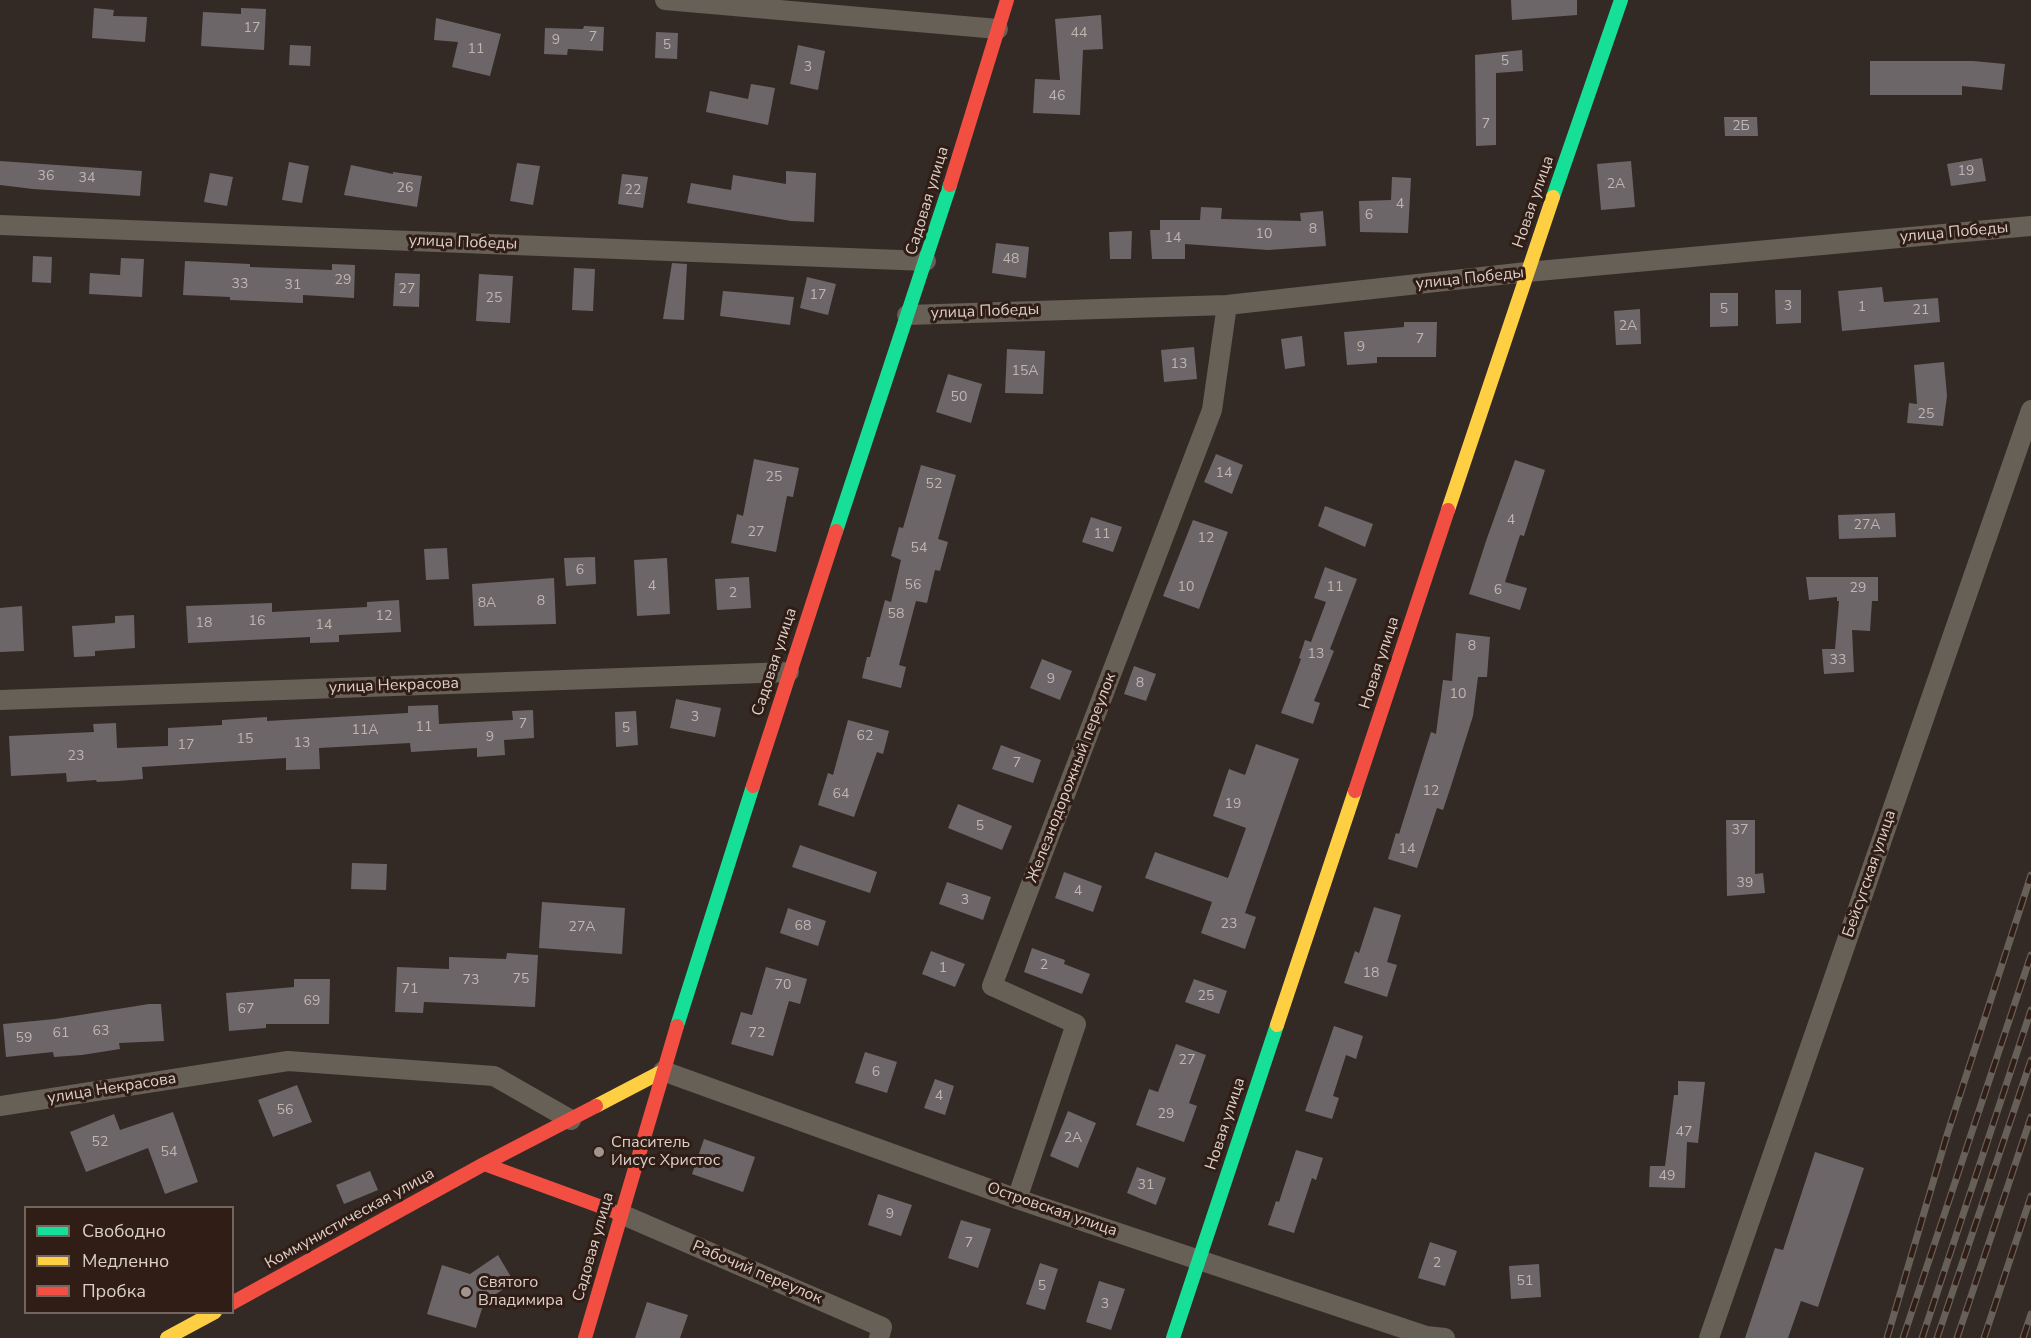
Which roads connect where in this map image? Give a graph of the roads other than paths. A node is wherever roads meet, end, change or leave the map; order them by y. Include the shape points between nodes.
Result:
1 (664, 0) edge
2 (1007, 0) edge
3 (1621, 0) edge
4 (998, 29) junction
5 (0, 225) edge
6 (2031, 226) edge
7 (926, 261) junction
8 (1527, 273) junction
9 (1227, 305) junction
10 (908, 315) junction
11 (2031, 410) edge
12 (789, 672) junction
13 (0, 700) edge
14 (663, 1071) junction
15 (0, 1106) edge
16 (570, 1120) junction
17 (484, 1164) junction
18 (1017, 1199) junction
19 (621, 1214) junction
20 (1198, 1261) junction
21 (234, 1302) edge
22 (211, 1314) edge
23 (167, 1338) edge
24 (585, 1338) edge
25 (879, 1338) edge
26 (1173, 1338) edge
27 (1445, 1338) edge
28 (1708, 1338) edge

1 - 4 street
2 - 4 street, Садовая улица
3 - 8 street, Новая улица
4 - 7 street, Садовая улица
5 - 7 street, улица Победы
6 - 8 street, улица Победы
7 - 10 street, Садовая улица
8 - 9 street, улица Победы
8 - 20 street, Новая улица
9 - 10 street, улица Победы
9 - 18 street, Железнодорожный переулок via 1212,410 992,986 1076,1024
10 - 12 street, Садовая улица
11 - 28 street, Бейсугская улица
12 - 13 street, улица Некрасова
12 - 14 street, Садовая улица
14 - 16 street, Коммунистическая улица
14 - 18 street, Островская улица
14 - 19 street, Садовая улица
15 - 16 street, улица Некрасова via 288,1061 494,1076
16 - 17 street, Коммунистическая улица
17 - 19 street
17 - 21 street, Коммунистическая улица
18 - 20 street, Островская улица
19 - 24 street, Садовая улица
19 - 25 street, Рабочий переулок via 882,1327
20 - 26 street, Новая улица
20 - 27 street, Островская улица via 1426,1336
22 - 23 street

